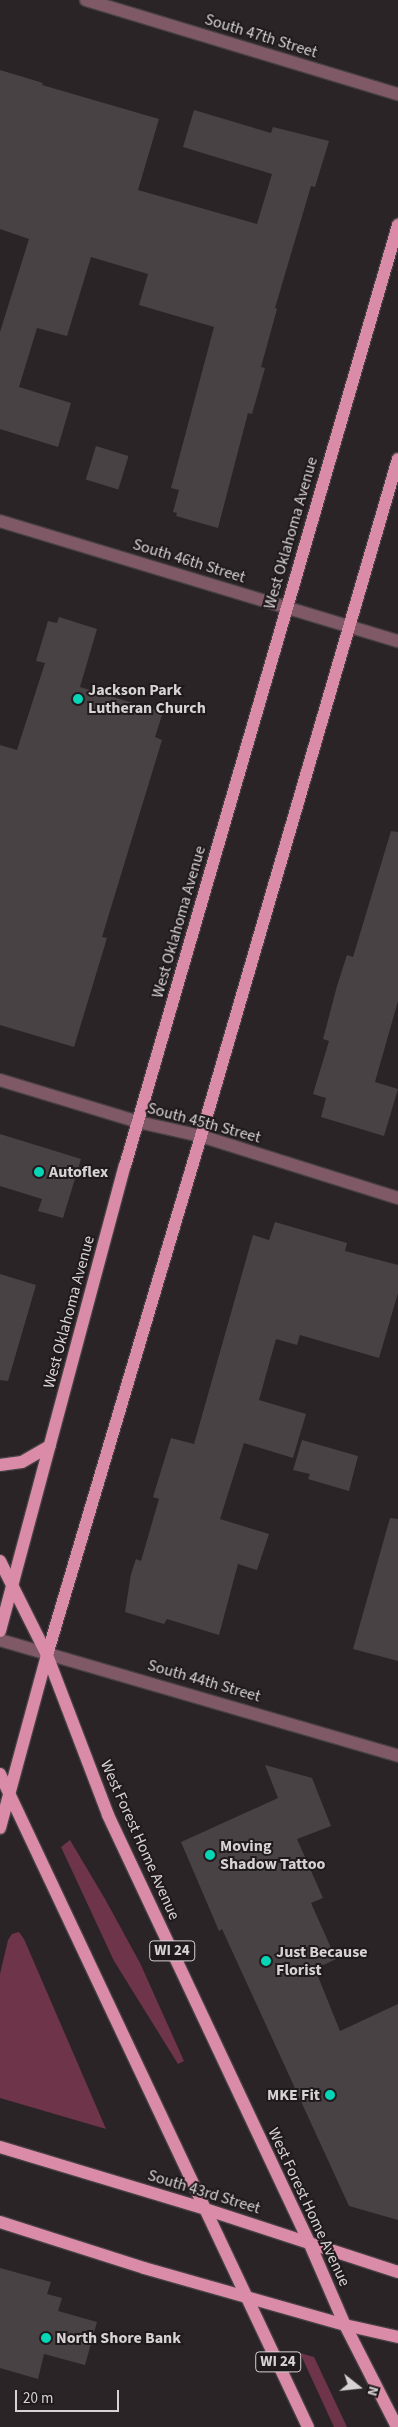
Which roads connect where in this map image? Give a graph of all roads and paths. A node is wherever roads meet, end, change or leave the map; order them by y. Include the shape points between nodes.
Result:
1 (86, 0) edge
2 (398, 94) edge
3 (398, 225) edge
4 (398, 459) edge
5 (0, 521) edge
6 (286, 607) junction
7 (349, 627) junction
8 (398, 641) edge
9 (0, 1080) edge
10 (138, 1122) junction
11 (201, 1136) junction
12 (398, 1198) edge
13 (50, 1446) junction
14 (0, 1466) edge
15 (0, 1561) edge
16 (11, 1588) junction
17 (0, 1630) edge
18 (0, 1640) edge
19 (47, 1655) junction
20 (398, 1756) edge
21 (0, 1774) edge
22 (9, 1795) junction
23 (0, 1828) edge
24 (0, 2147) edge
25 (205, 2209) junction
26 (0, 2222) edge
27 (309, 2242) junction
28 (398, 2272) edge
29 (247, 2297) junction
30 (345, 2325) junction
31 (398, 2337) edge
32 (308, 2427) edge
33 (397, 2427) edge

1 - 2 street, South 47th Street
3 - 6 main road, West Oklahoma Avenue
4 - 7 main road
5 - 6 street, South 46th Street
6 - 7 street, South 46th Street
6 - 10 main road, West Oklahoma Avenue
7 - 8 street, South 46th Street
7 - 11 main road
9 - 10 street, South 45th Street
10 - 11 street, South 45th Street
10 - 13 main road, West Oklahoma Avenue
11 - 12 street, South 45th Street
11 - 19 main road
13 - 14 main road via 22,1462
13 - 16 main road, West Oklahoma Avenue
15 - 16 main road, West Forest Home Avenue / WI 24
16 - 17 main road, West Oklahoma Avenue
16 - 19 main road, West Forest Home Avenue / WI 24
18 - 19 street, South 44th Street
19 - 20 street, South 44th Street
19 - 22 main road
19 - 27 main road, West Forest Home Avenue / WI 24 via 108,1815
21 - 22 main road, WI 24
22 - 23 main road
22 - 25 main road, WI 24
24 - 25 main road, South 43rd Street
25 - 27 main road, South 43rd Street
25 - 29 main road, WI 24
26 - 29 main road
27 - 28 main road, South 43rd Street
27 - 30 main road, West Forest Home Avenue / WI 24
29 - 30 main road
29 - 32 main road, WI 24
30 - 31 main road
30 - 33 main road, West Forest Home Avenue / WI 24

